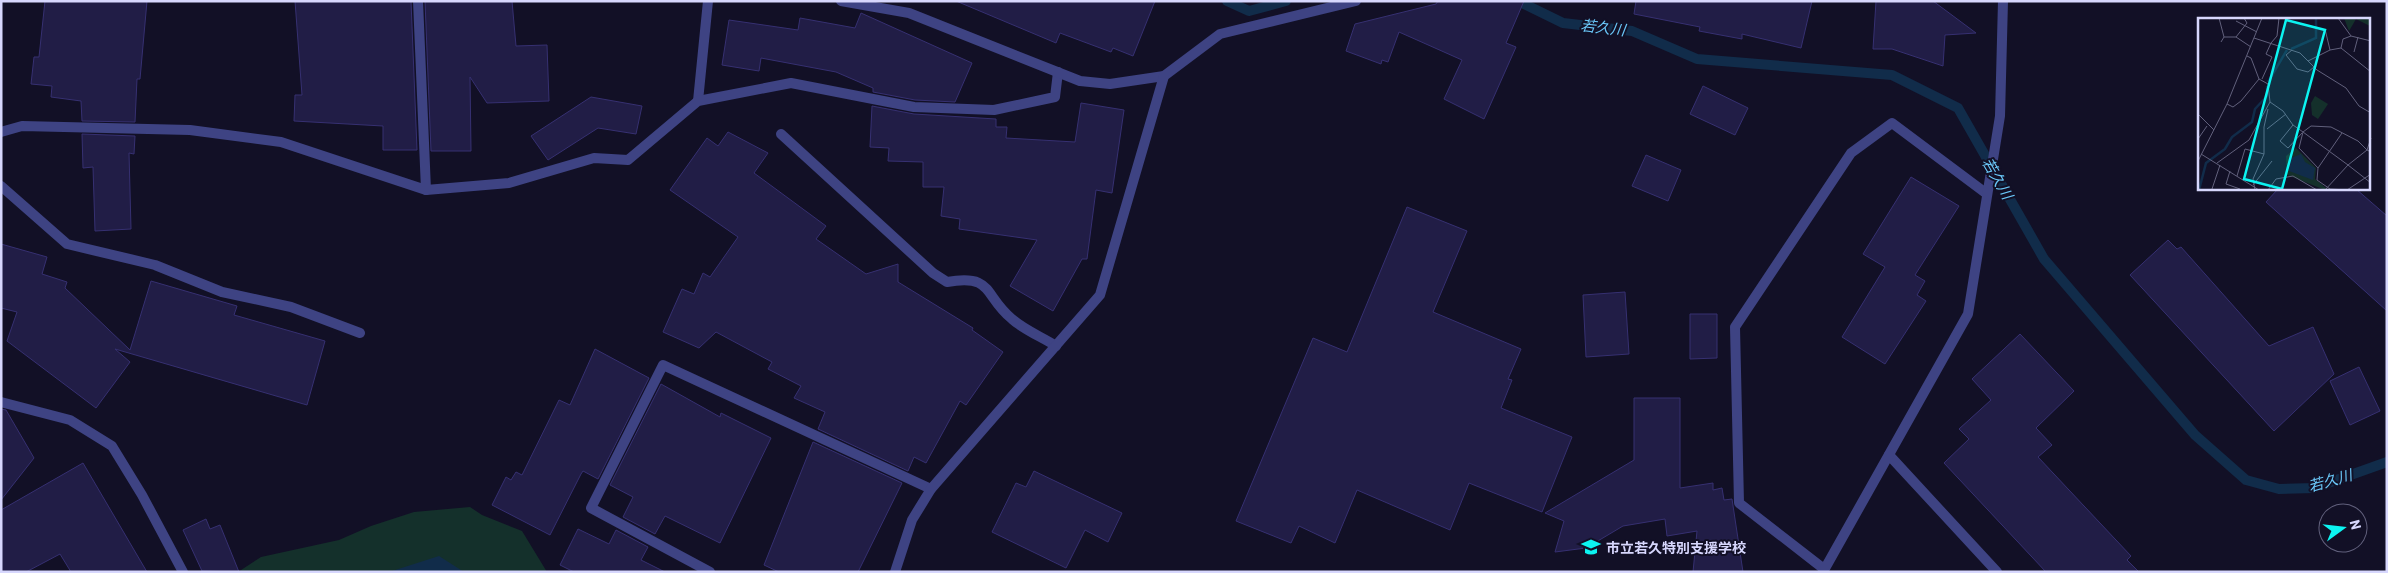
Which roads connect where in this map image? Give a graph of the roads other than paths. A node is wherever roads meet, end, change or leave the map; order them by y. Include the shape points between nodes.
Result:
1 (418, 1) edge
2 (708, 1) edge
3 (841, 1) edge
4 (1356, 1) edge
5 (2003, 1) edge
6 (1058, 72) junction
7 (1164, 76) junction
8 (698, 101) junction
9 (1, 132) edge
10 (781, 134) dead end
11 (1, 186) edge
12 (426, 190) junction
13 (1987, 194) junction
14 (360, 332) dead end
15 (1056, 346) junction
16 (1, 402) edge
17 (1889, 455) junction
18 (930, 489) junction
19 (1824, 570) edge
20 (183, 572) edge
21 (710, 572) edge
22 (895, 572) edge
23 (1997, 572) edge

1 - 12 street
2 - 8 street
3 - 6 street via 909,14
4 - 7 street via 1220,34
5 - 13 street via 2000,116
6 - 7 street via 1080,82 1110,84
6 - 8 street via 1055,97 994,110 914,107 791,83
7 - 15 street via 1100,295
8 - 12 street via 628,160 594,158 509,183
9 - 12 street via 22,126 190,130 272,141
10 - 15 street via 933,273 946,282 967,279 981,284 1012,319
11 - 14 street via 67,244 154,265 222,292 291,307
13 - 17 street via 1968,314
13 - 19 street via 1892,123 1851,153 1735,327 1739,503
15 - 18 street
16 - 20 street via 70,420 112,446
17 - 19 street
17 - 23 street
18 - 21 street via 663,365 591,508
18 - 22 street via 912,520

